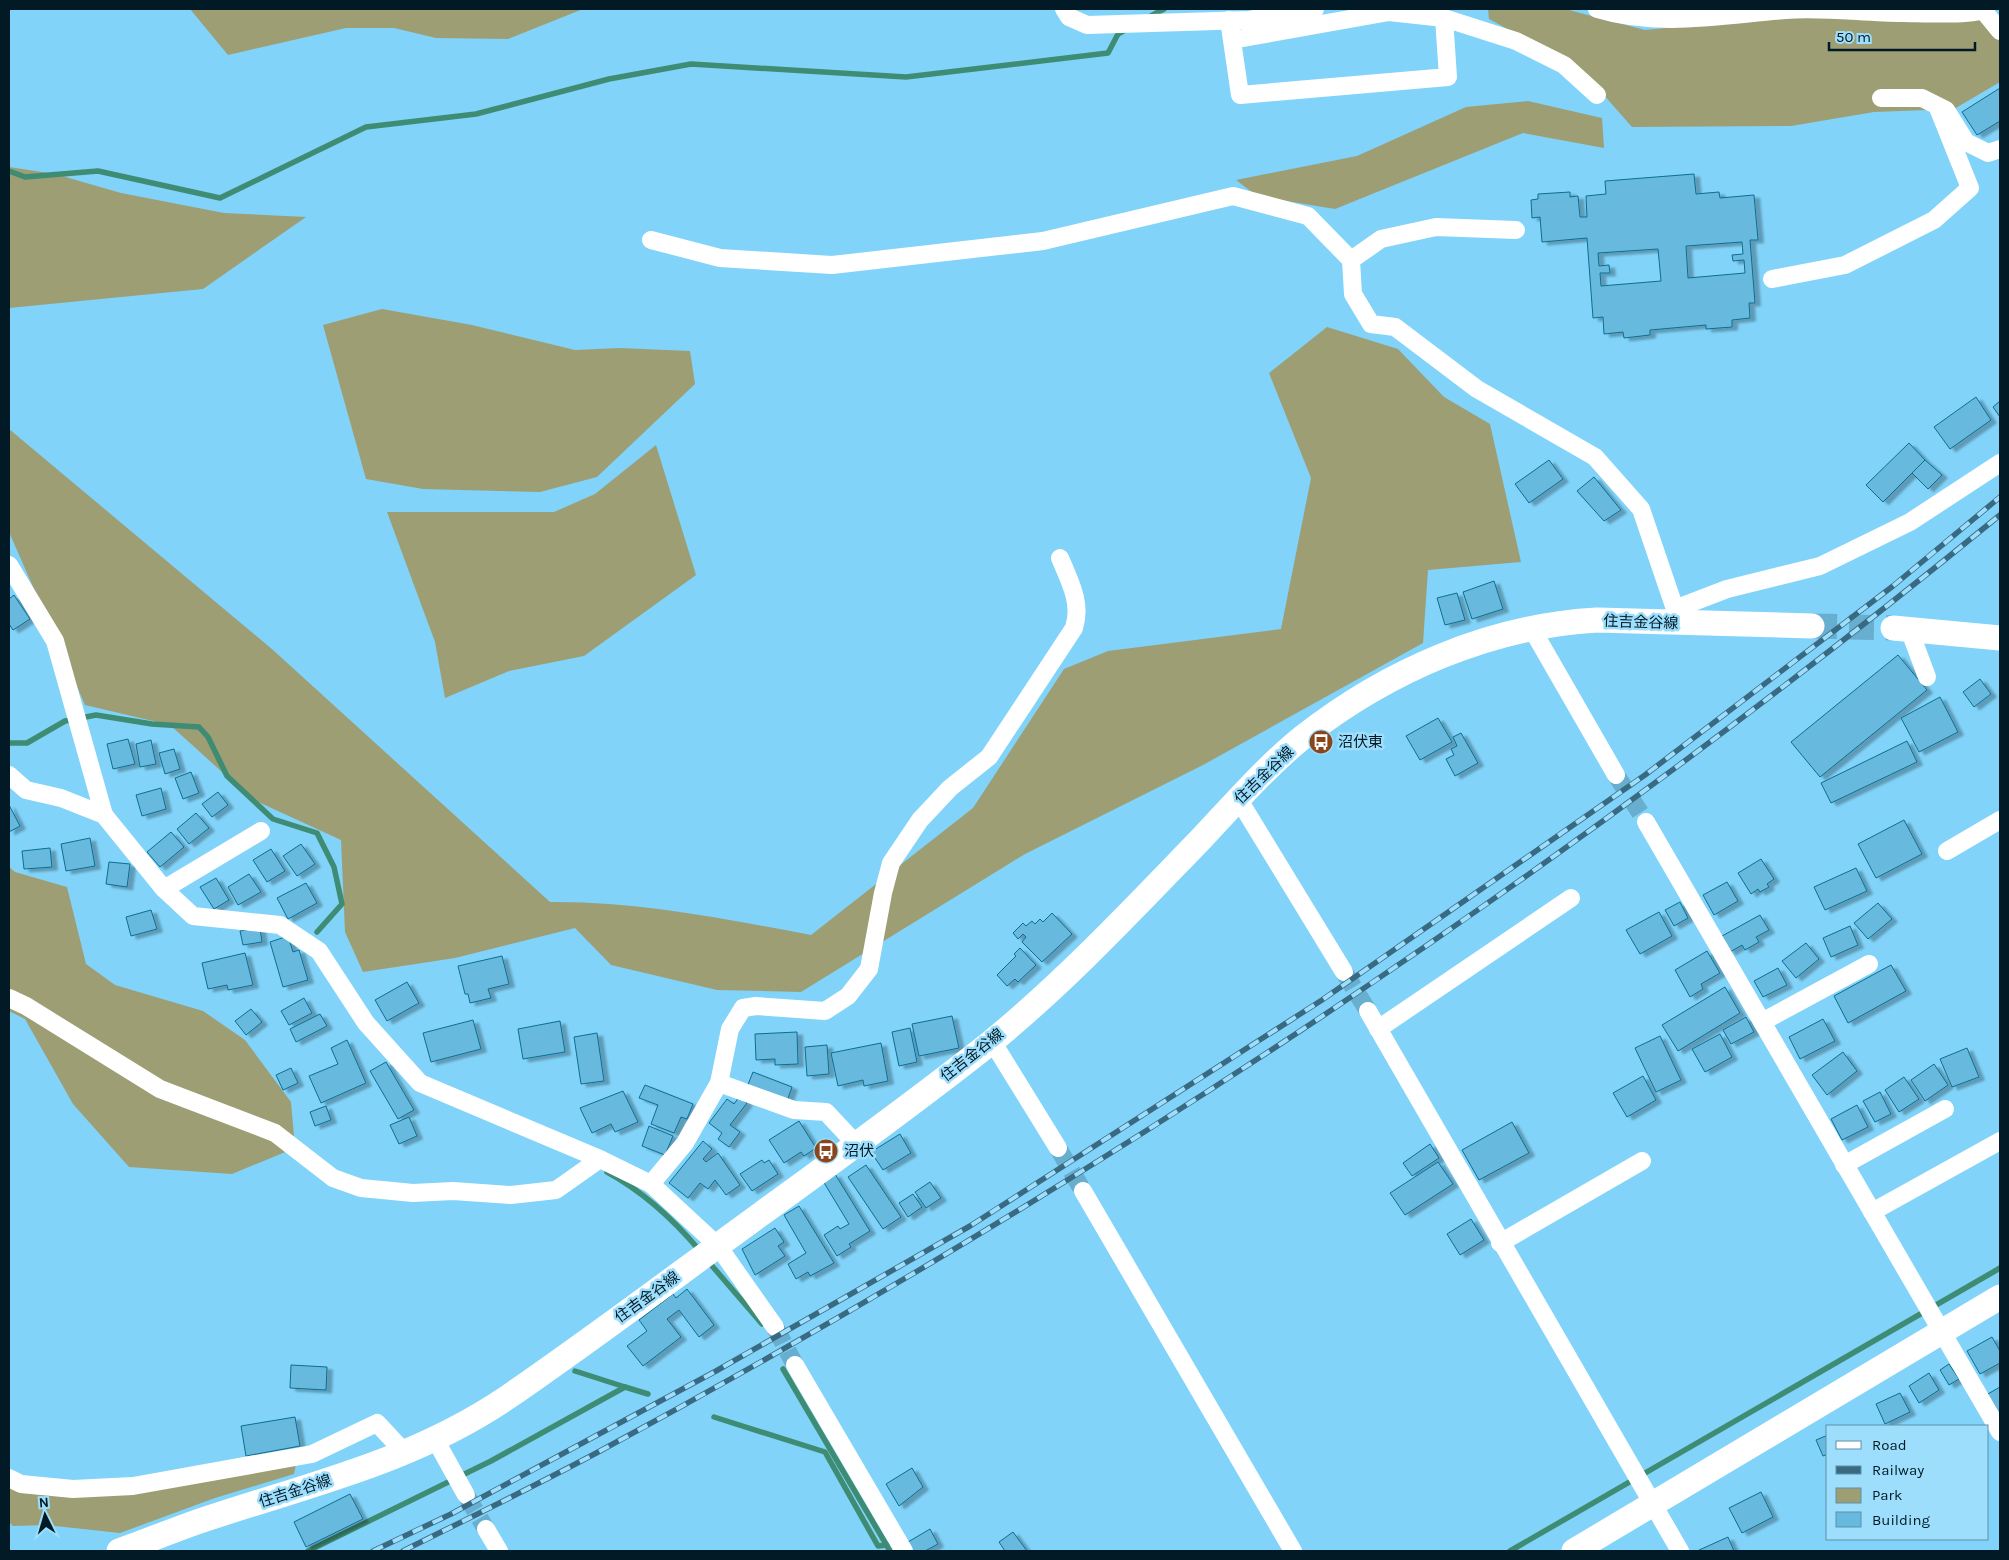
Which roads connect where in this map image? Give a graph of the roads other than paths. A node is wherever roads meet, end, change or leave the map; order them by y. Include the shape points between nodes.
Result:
1 (1064, 9) edge
2 (1315, 9) edge
3 (1597, 9) edge
4 (1984, 10) edge
5 (1444, 18) junction
6 (1229, 20) junction
7 (2000, 31) edge
8 (1232, 40) junction
9 (1597, 95) dead end
10 (1881, 98) dead end
11 (1938, 108) junction
12 (2000, 148) edge
13 (1516, 230) dead end
14 (651, 240) dead end
15 (1351, 260) junction
16 (1772, 279) dead end
17 (2000, 463) edge
18 (1060, 558) dead end
19 (9, 566) edge
20 (1675, 616) junction
21 (1812, 626) tunnel mouth
22 (1532, 629) junction
23 (1901, 629) joint
24 (2000, 638) edge
25 (1927, 677) dead end
26 (1616, 774) tunnel mouth
27 (9, 775) edge
28 (1239, 800) junction
29 (104, 814) junction
30 (2000, 820) edge
31 (1646, 822) tunnel mouth
32 (261, 831) dead end
33 (1947, 851) dead end
34 (164, 889) junction
35 (1571, 898) dead end
36 (1869, 964) dead end
37 (1344, 972) tunnel mouth
38 (9, 998) edge
39 (1368, 1011) tunnel mouth
40 (1762, 1022) junction
41 (1378, 1029) junction
42 (992, 1041) junction
43 (719, 1083) junction
44 (1945, 1109) dead end
45 (2000, 1141) edge
46 (856, 1144) junction
47 (1058, 1148) tunnel mouth
48 (600, 1159) junction
49 (1642, 1161) dead end
50 (1844, 1165) junction
51 (651, 1184) junction
52 (1083, 1191) tunnel mouth
53 (1872, 1212) junction
54 (1500, 1243) junction
55 (718, 1246) junction
56 (1999, 1302) edge
57 (1932, 1318) junction
58 (776, 1327) tunnel mouth
59 (795, 1365) tunnel mouth
60 (2000, 1432) edge
61 (435, 1439) junction
62 (405, 1453) junction
63 (9, 1478) edge
64 (460, 1483) tunnel mouth
65 (1644, 1488) junction
66 (486, 1529) tunnel mouth
67 (119, 1551) edge
68 (499, 1551) edge
69 (904, 1551) edge
70 (1293, 1551) edge
71 (1574, 1551) edge
72 (1680, 1551) edge

1 - 6 street via 1069,17 1087,25
2 - 6 street via 1249,20
3 - 4 street via 1616,15 1677,20 1787,10 1889,13
4 - 7 street
5 - 8 street via 1389,12
5 - 8 street via 1448,77 1240,95
5 - 9 street via 1516,41 1564,65
6 - 8 street
10 - 11 street via 1922,98
11 - 12 street via 1946,110 1966,142 1988,153
11 - 16 street via 1970,188 1934,220 1845,265
13 - 15 street via 1436,227 1381,239
14 - 15 street via 720,258 832,265 1043,241 1233,196 1308,216
15 - 20 street via 1353,294 1371,324 1395,327 1477,389 1595,457 1641,509
17 - 20 street via 1910,522 1820,566 1726,589
18 - 43 street via 1075,594 1078,616 1074,628 989,757 950,788 920,820 891,863 869,969 848,996 825,1011 743,1008 730,1029
19 - 29 street via 55,641
20 - 21 main road, 住吉金谷線
20 - 22 main road, 住吉金谷線 via 1566,622
22 - 26 street
22 - 28 main road, 住吉金谷線 via 1456,650 1417,665 1365,695 1302,738
23 - 24 main road
23 - 25 street
27 - 29 street via 26,790 61,798
28 - 37 street
28 - 42 main road, 住吉金谷線 via 1094,949
29 - 34 street
30 - 33 street
31 - 40 street
32 - 34 street
34 - 48 street via 193,916 280,925 319,951 366,1022 420,1084
35 - 41 street
36 - 40 street
38 - 48 street via 160,1089 275,1133 333,1178 361,1188 511,1195 556,1190
39 - 41 street
40 - 50 street
41 - 54 street
42 - 46 main road, 住吉金谷線
42 - 47 street
43 - 46 street via 794,1110 826,1112
43 - 51 street via 685,1143
44 - 50 street
45 - 53 street
46 - 55 main road, 住吉金谷線
48 - 51 street
49 - 54 street
50 - 53 street
51 - 55 street
52 - 70 street
53 - 57 street
54 - 65 street
55 - 58 street
55 - 61 main road, 住吉金谷線 via 505,1399
56 - 57 main road
57 - 60 street
57 - 65 main road
59 - 69 street
61 - 62 main road, 住吉金谷線
61 - 64 street
62 - 63 street via 377,1423 312,1454 133,1486 73,1489 21,1484
62 - 67 main road, 住吉金谷線
65 - 71 main road
65 - 72 street
66 - 68 street

